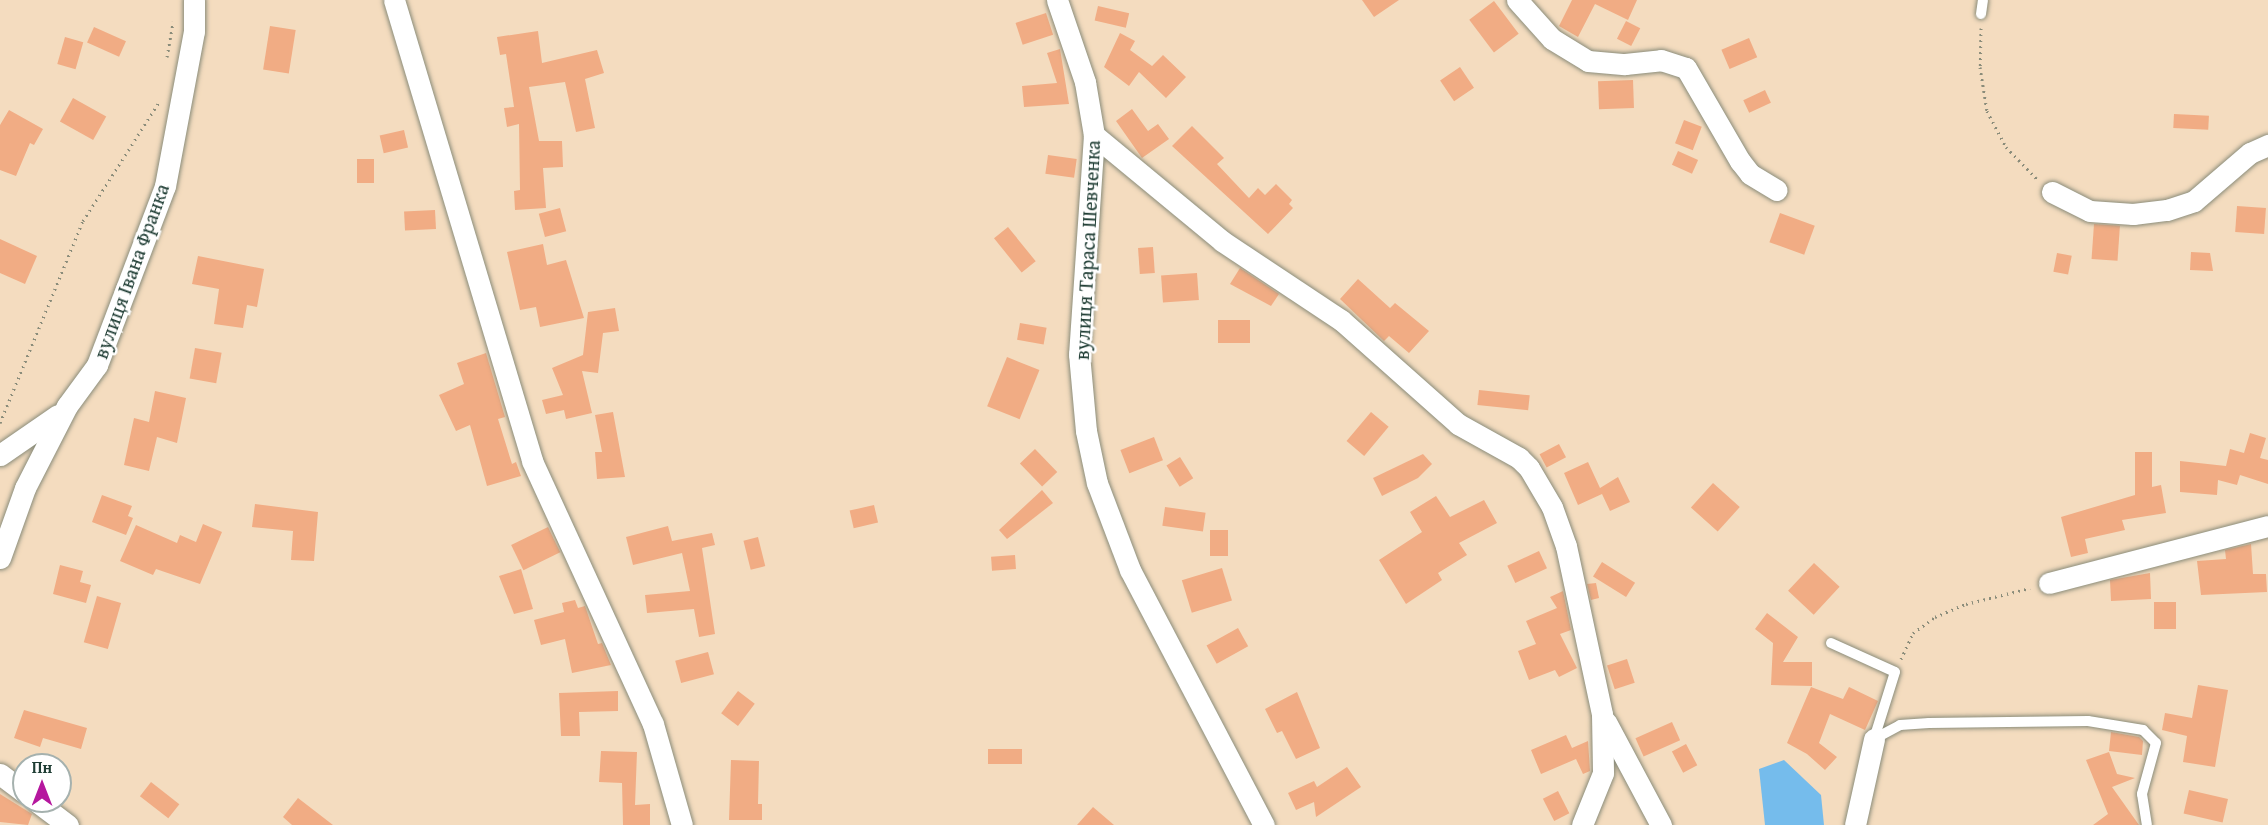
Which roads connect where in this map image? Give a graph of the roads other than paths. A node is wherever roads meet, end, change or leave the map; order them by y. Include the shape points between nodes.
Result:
1 (194, 0) edge
2 (394, 0) edge
3 (1057, 0) edge
4 (1517, 0) edge
5 (1983, 0) edge
6 (1981, 14) road end
7 (1094, 135) junction
8 (2268, 145) edge
9 (1777, 190) dead end
10 (2052, 192) road end
11 (67, 406) junction
12 (0, 455) edge
13 (2268, 526) edge
14 (0, 558) edge
15 (2049, 583) road end
16 (1831, 643) dead end
17 (1602, 714) junction
18 (1874, 739) junction
19 (52, 813) edge
20 (68, 825) edge
21 (682, 825) edge
22 (1264, 825) edge
23 (1582, 825) edge
24 (1661, 825) edge
25 (1855, 825) edge
26 (2147, 825) edge

1 - 11 street, вулиця Івана Франка via 194,31 165,186 97,365
2 - 21 street via 532,461 653,724
3 - 7 street, вулиця Тараса Шевченка via 1085,82
4 - 9 street via 1552,39 1588,61 1625,64 1661,60 1686,68 1740,161 1750,174
5 - 6 lane
7 - 17 street via 1222,241 1341,320 1458,424 1525,463 1552,507 1566,546
7 - 22 street, вулиця Тараса Шевченка via 1079,354 1086,431 1095,474 1130,570
8 - 10 street via 2250,153 2194,201 2167,210 2133,214 2090,211
11 - 12 street via 45,428
11 - 14 street, вулиця Івана Франка via 25,488
13 - 15 street
16 - 18 lane via 1895,672
17 - 23 street via 1603,773
17 - 24 street
18 - 25 street
18 - 26 lane via 1900,725 1929,723 2088,721 2143,730 2156,743 2142,794
19 - 20 street

